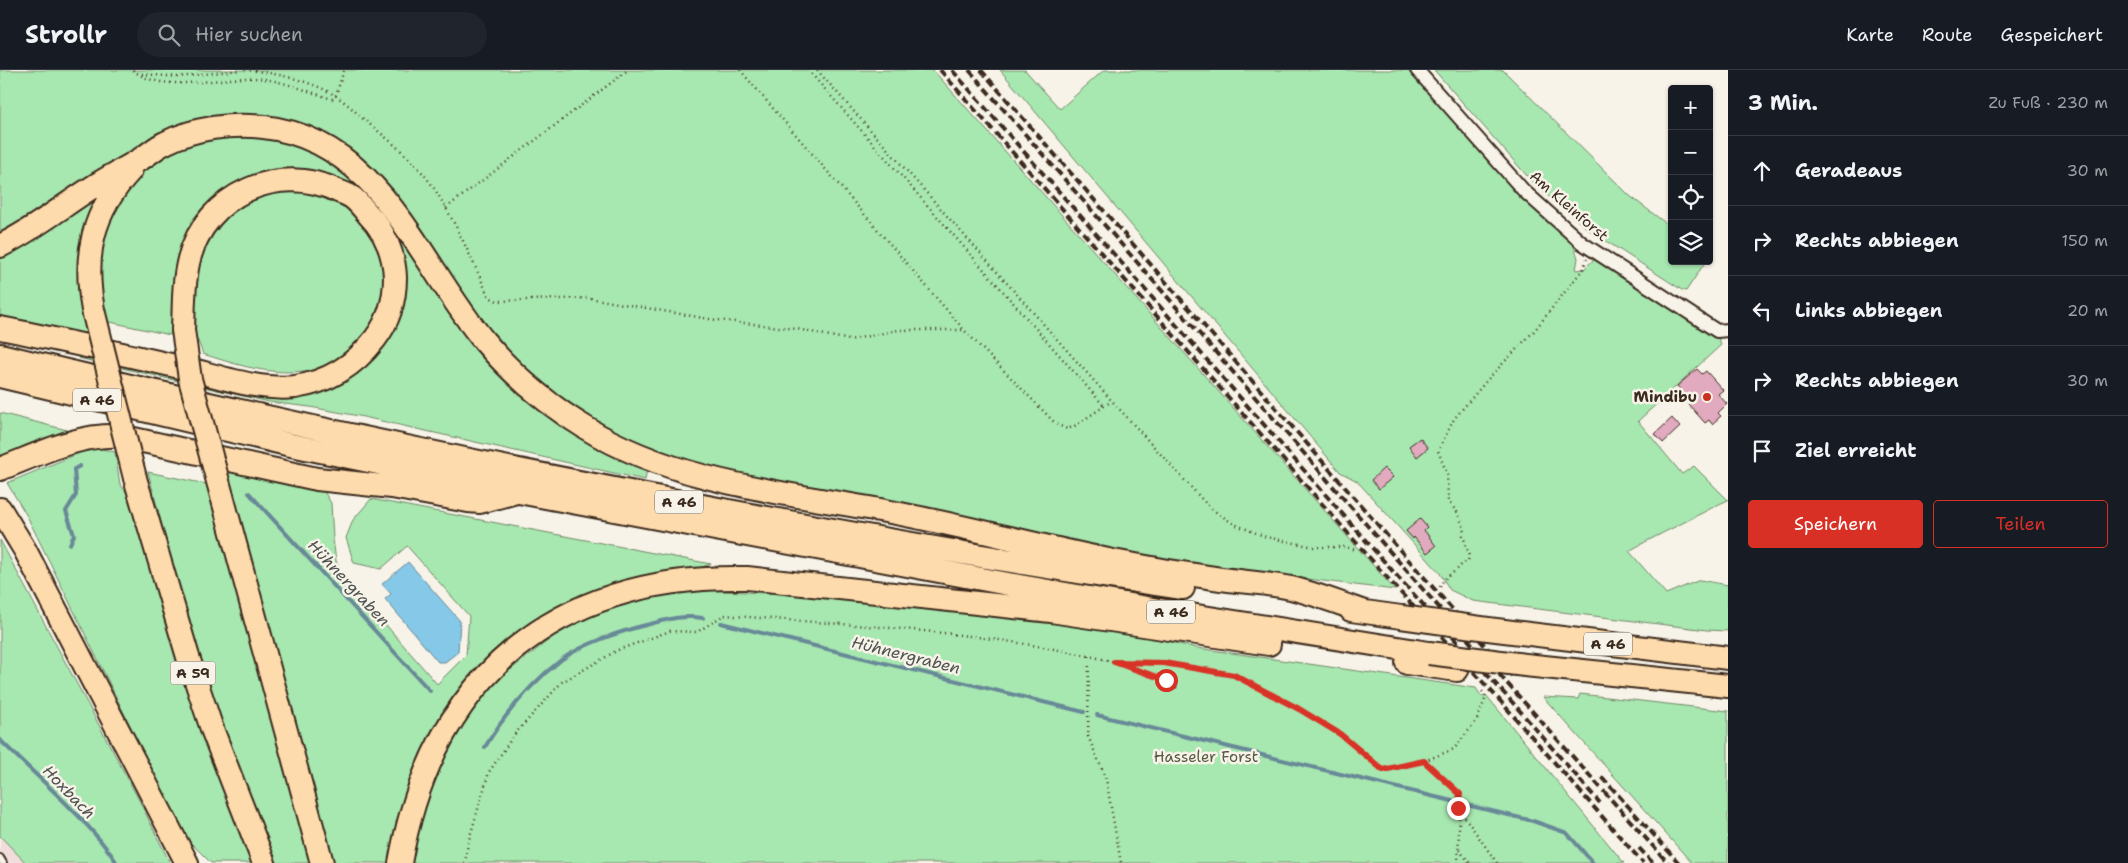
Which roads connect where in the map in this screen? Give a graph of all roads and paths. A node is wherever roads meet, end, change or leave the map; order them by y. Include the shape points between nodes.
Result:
1 (240, 70) edge
2 (246, 70) edge
3 (344, 70) edge
4 (628, 70) edge
5 (740, 70) edge
6 (808, 70) edge
7 (817, 70) edge
8 (1417, 70) edge
9 (134, 71) edge
10 (336, 95) junction
11 (142, 159) junction
12 (445, 208) junction
13 (0, 246) edge
14 (1591, 248) junction
15 (0, 328) edge
16 (964, 330) junction
17 (1728, 330) edge
18 (0, 355) edge
19 (0, 376) edge
20 (1112, 401) junction
21 (1106, 407) junction
22 (0, 469) edge
23 (519, 492) junction
24 (0, 509) edge
25 (1356, 550) dead end
26 (1440, 586) dead end
27 (1365, 612) junction
28 (1089, 656) junction
29 (1728, 658) edge
30 (1114, 662) junction
31 (1529, 672) junction
32 (1728, 686) edge
33 (1177, 688) dead end
34 (1482, 691) dead end
35 (1424, 761) junction
36 (1458, 808) junction
37 (1459, 850) junction
38 (0, 858) edge
39 (3, 863) edge
40 (187, 863) edge
41 (264, 863) edge
42 (322, 863) edge
43 (400, 863) edge
44 (465, 863) edge
45 (1121, 863) edge
46 (1458, 863) edge
47 (1470, 863) edge
48 (1497, 863) edge

1 - 9 path via 178,77
2 - 10 path via 283,76
3 - 10 path
4 - 12 path
5 - 16 path
6 - 21 path
7 - 20 path
8 - 14 street, Am Kleinforst via 1524,191
9 - 10 path via 169,83 265,79 332,99
10 - 12 path via 421,172
11 - 13 highway
11 - 27 highway via 162,144 188,133 222,126 263,126 294,133 332,150 364,175 398,213 452,298 484,341 512,371 548,403 585,428 644,458 711,478 924,518 1076,554 1205,577 1291,588
11 - 41 highway, A 59, bridge via 116,187 102,209 93,234 88,286 135,478 188,657
12 - 16 path via 488,294 497,301 589,298 710,319 797,329 848,340 898,330
14 - 17 street, Am Kleinforst via 1717,331
14 - 26 path via 1583,269 1534,331 1454,419 1438,451 1447,474 1448,501 1462,523 1468,560 1461,563 1455,572 1449,573
15 - 42 highway, bridge via 84,345 252,384 294,387 318,382 348,368 382,331 393,304 395,286 388,243 374,220 352,198 324,184 296,179 264,183 236,194 218,208 202,229 189,258 184,289 183,330 190,379
16 - 21 path via 1060,427 1067,429
18 - 27 highway, A 46 via 300,425 600,487 1109,578
19 - 23 highway, A 46 via 291,445
20 - 21 path
20 - 25 path via 1210,508 1234,524 1266,537 1314,547 1345,546
22 - 23 highway via 83,438 105,435 318,479 392,487 468,501 480,502
23 - 31 highway, A 46, bridge via 1045,590
24 - 40 highway via 25,550
27 - 29 highway, A 46, bridge
28 - 30 path
28 - 44 path via 1044,646 938,632 724,615 697,632 670,631 618,650 562,682 514,735 489,772
28 - 45 path via 1088,736 1106,779
30 - 33 path via 1166,680
30 - 35 path via 1164,663 1234,675 1340,734 1383,770
31 - 32 highway, A 46 via 1619,675
31 - 43 highway via 1457,670 1051,612 793,582 711,577 674,581 627,591 590,604 547,625 506,654 450,722 433,754 418,786
34 - 35 path via 1486,697 1477,720 1454,749
35 - 36 path via 1460,794
36 - 37 path
36 - 48 path
37 - 46 path
37 - 47 path
38 - 39 lane

